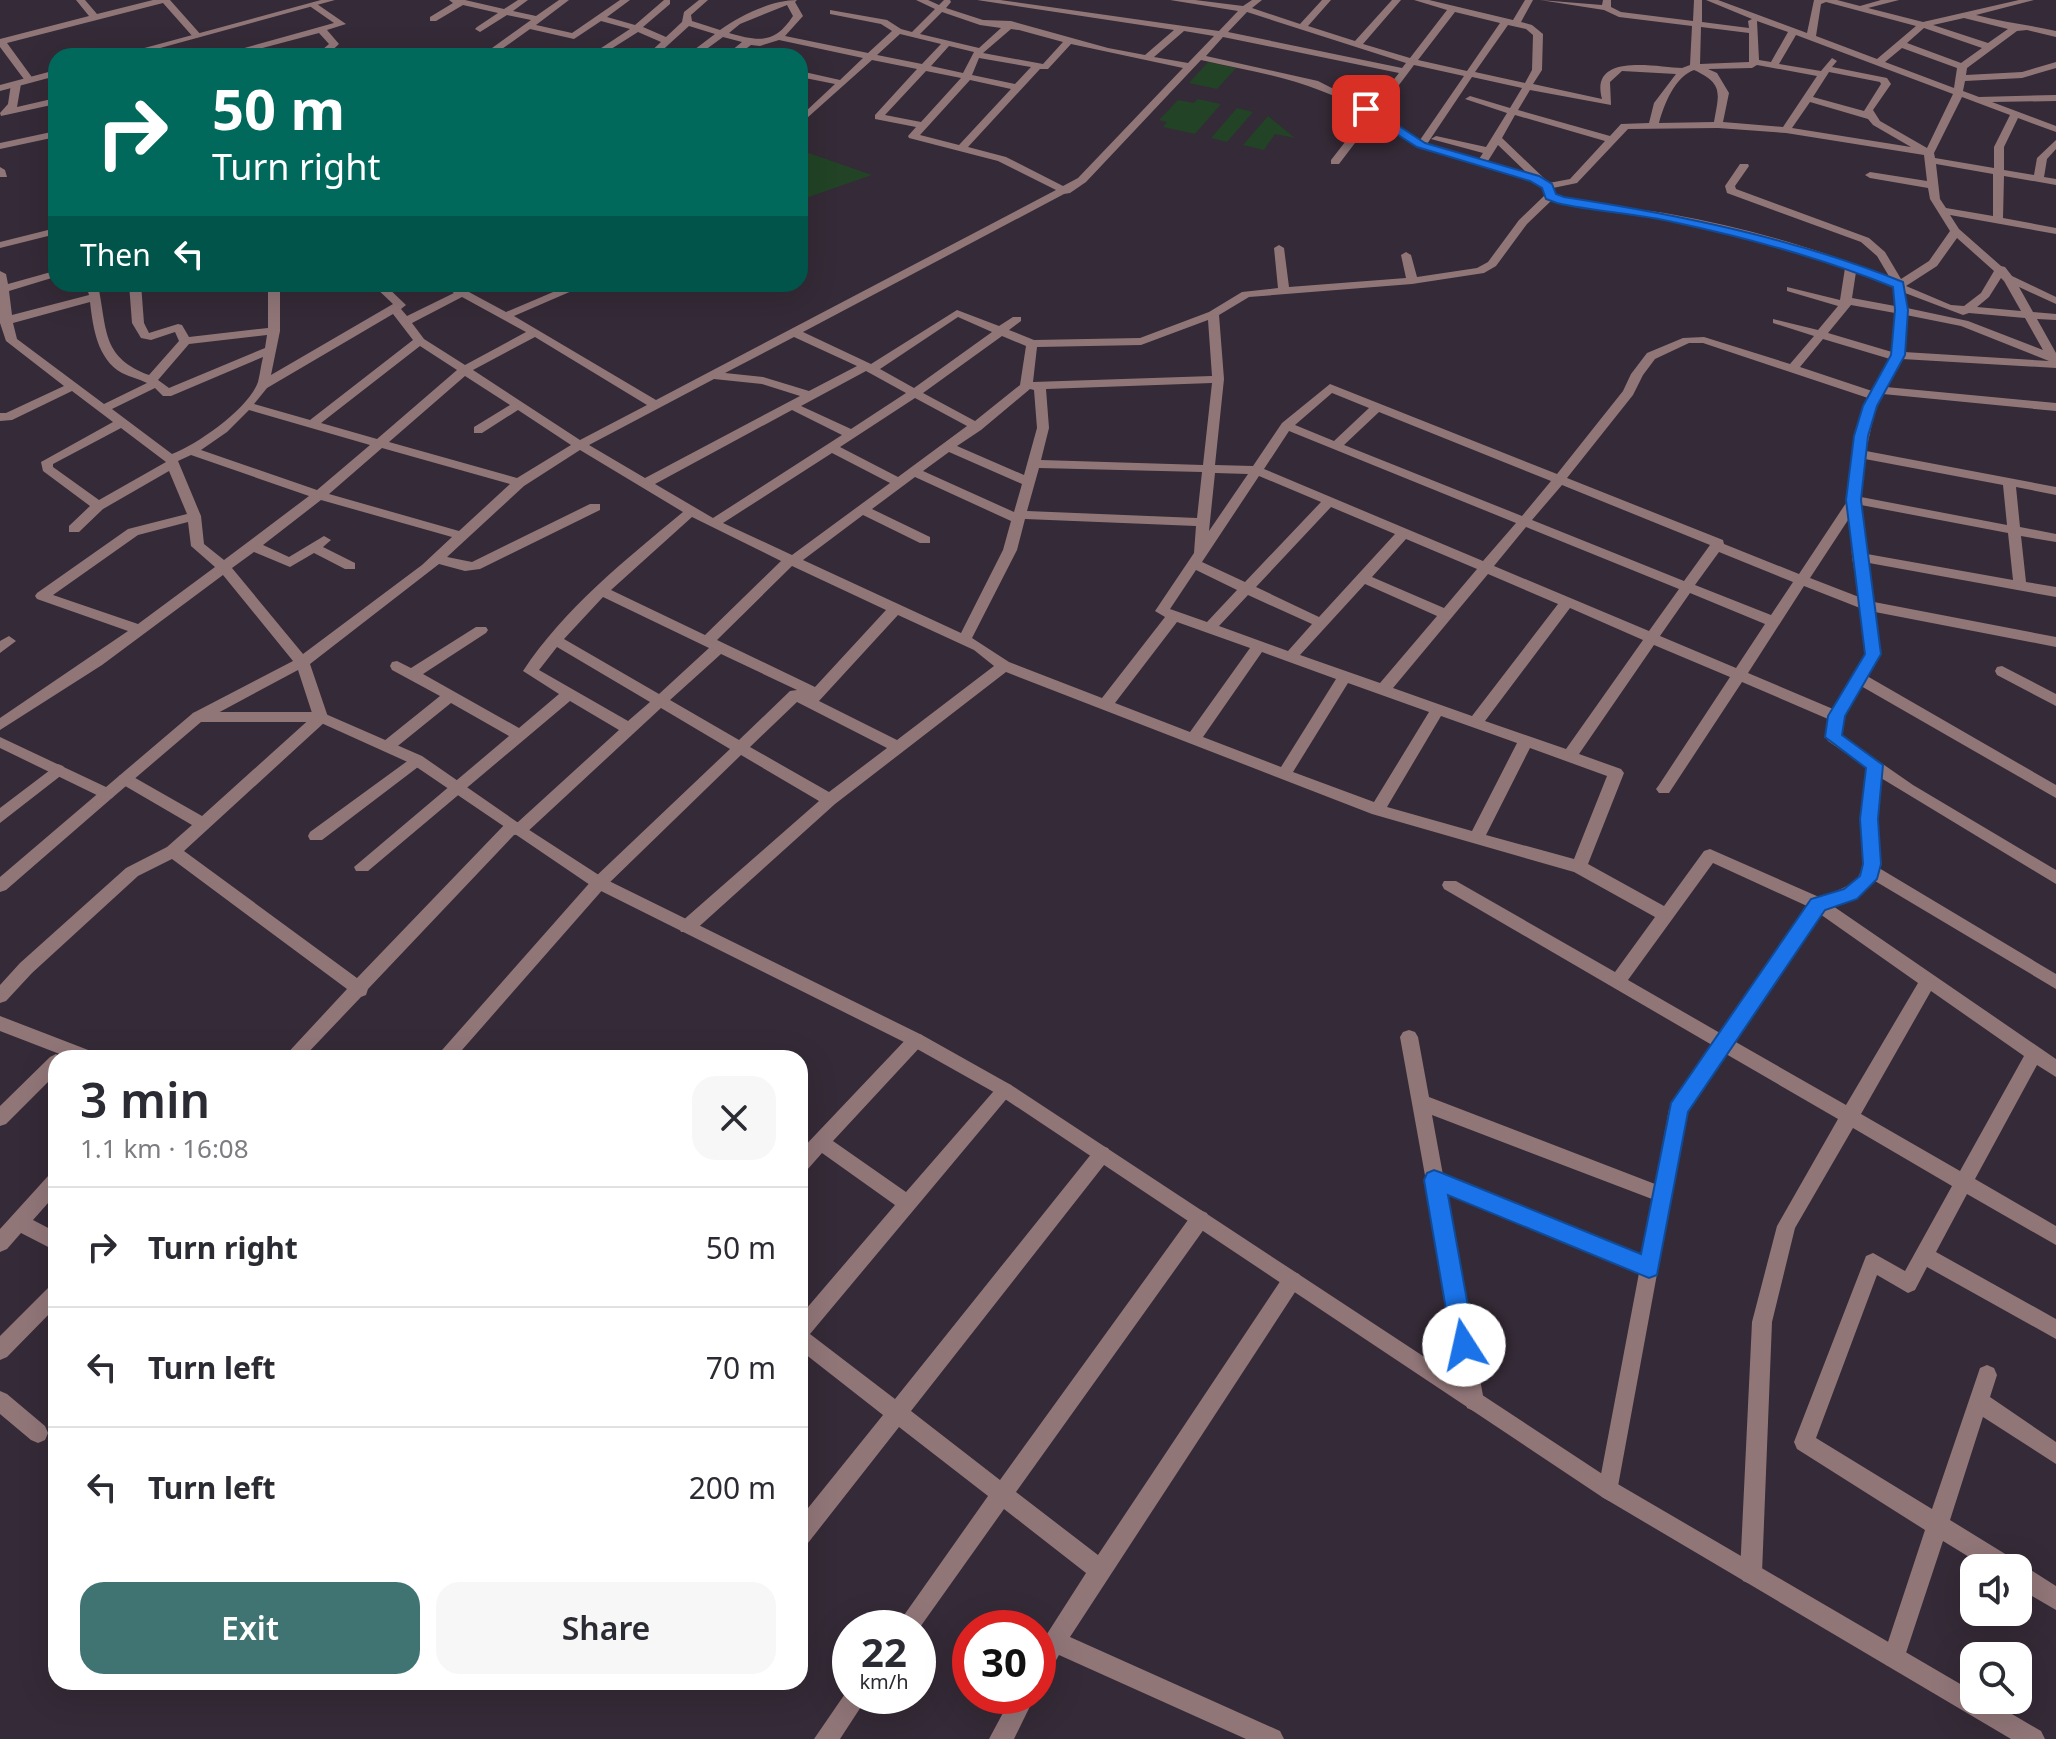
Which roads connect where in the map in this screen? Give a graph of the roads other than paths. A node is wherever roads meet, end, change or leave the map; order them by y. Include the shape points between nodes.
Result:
1 (80, 0) edge
2 (164, 0) edge
3 (331, 0) edge
4 (524, 0) edge
5 (565, 0) edge
6 (626, 0) edge
7 (704, 0) edge
8 (761, 0) edge
9 (920, 0) edge
10 (949, 0) edge
11 (981, 0) edge
12 (1035, 0) edge
13 (1174, 0) edge
14 (1259, 0) edge
15 (1327, 0) edge
16 (1397, 0) edge
17 (1529, 0) edge
18 (1544, 0) edge
19 (1698, 0) edge
20 (1710, 0) edge
21 (1825, 0) edge
22 (1895, 0) edge
23 (2030, 0) edge
24 (151, 1) edge
25 (457, 1) edge
26 (664, 1) edge
27 (1180, 1) edge
28 (1425, 1) edge
29 (788, 2) edge
30 (1607, 4) edge
31 (314, 5) junction
32 (1859, 7) junction
33 (694, 8) junction
34 (940, 8) junction
35 (1027, 8) junction
36 (1453, 8) junction
37 (1245, 9) junction
38 (506, 12) junction
39 (833, 12) dead end
40 (1962, 15) junction
41 (1753, 17) junction
42 (95, 18) junction
43 (433, 19) dead end
44 (537, 19) junction
45 (602, 19) junction
46 (1284, 22) junction
47 (687, 23) junction
48 (1511, 23) junction
49 (1697, 24) junction
50 (1923, 25) junction
51 (528, 26) junction
52 (1008, 27) junction
53 (1166, 27) junction
54 (1302, 27) junction
55 (637, 28) junction
56 (2015, 28) junction
57 (480, 29) dead end
58 (1181, 29) junction
59 (322, 30) junction
60 (898, 31) junction
61 (1754, 31) junction
62 (720, 32) junction
63 (1793, 32) junction
64 (2056, 32) edge
65 (1222, 34) junction
66 (914, 35) junction
67 (197, 36) junction
68 (777, 37) junction
69 (1811, 38) junction
70 (667, 41) junction
71 (1069, 41) junction
72 (1, 42) edge
73 (749, 42) junction
74 (947, 43) junction
75 (1267, 43) junction
76 (1900, 44) junction
77 (1357, 45) junction
78 (1990, 47) junction
79 (165, 48) edge
80 (258, 48) edge
81 (329, 48) edge
82 (497, 48) edge
83 (607, 48) edge
84 (660, 48) edge
85 (701, 48) edge
86 (741, 48) edge
87 (1840, 50) junction
88 (979, 53) junction
89 (1200, 57) junction
90 (869, 58) junction
91 (1147, 58) junction
92 (1412, 62) junction
93 (1754, 62) junction
94 (1877, 64) junction
95 (1774, 65) junction
96 (2056, 65) edge
97 (1037, 66) junction
98 (1192, 67) junction
99 (1695, 67) junction
100 (925, 69) junction
101 (1404, 71) junction
102 (1683, 71) junction
103 (1825, 71) junction
104 (1962, 72) junction
105 (1469, 74) junction
106 (48, 75) edge
107 (808, 76) edge
108 (967, 77) junction
109 (29, 80) junction
110 (842, 83) junction
111 (16, 84) junction
112 (1017, 87) junction
113 (1529, 87) junction
114 (0, 88) edge
115 (1459, 90) junction
116 (1958, 95) junction
117 (1807, 98) junction
118 (2056, 98) edge
119 (1470, 99) junction
120 (1972, 99) junction
121 (48, 103) edge
122 (1608, 103) junction
123 (1513, 112) junction
124 (4, 114) edge
125 (808, 114) edge
126 (2015, 114) junction
127 (1371, 115) junction
128 (1870, 116) junction
129 (923, 125) junction
130 (1718, 125) junction
131 (1625, 126) junction
132 (1653, 126) junction
133 (2056, 129) edge
134 (1786, 130) junction
135 (1499, 134) junction
136 (48, 136) edge
137 (1611, 140) junction
138 (1424, 141) junction
139 (2056, 143) edge
140 (0, 146) edge
141 (962, 147) junction
142 (1489, 151) junction
143 (1929, 156) junction
144 (1335, 162) dead end
145 (1482, 163) junction
146 (1744, 166) dead end
147 (1999, 172) junction
148 (1870, 175) dead end
149 (2039, 179) junction
150 (2056, 182) edge
151 (1932, 185) junction
152 (1547, 188) junction
153 (1066, 191) junction
154 (1941, 210) junction
155 (1998, 219) junction
156 (1955, 231) junction
157 (2056, 231) edge
158 (48, 233) edge
159 (0, 245) edge
160 (1279, 248) dead end
161 (1979, 252) junction
162 (1406, 255) dead end
163 (1943, 255) junction
164 (1851, 266) junction
165 (0, 274) edge
166 (2005, 274) junction
167 (48, 276) edge
168 (1412, 281) junction
169 (1899, 285) junction
170 (5, 289) junction
171 (1791, 289) dead end
172 (1284, 291) junction
173 (94, 292) edge
174 (136, 292) edge
175 (274, 292) edge
176 (386, 292) edge
177 (563, 292) edge
178 (462, 293) joint
179 (95, 297) junction
180 (2056, 301) edge
181 (1846, 302) junction
182 (394, 308) junction
183 (1901, 310) junction
184 (1968, 311) junction
185 (1213, 314) junction
186 (505, 316) junction
187 (2056, 317) edge
188 (1946, 318) junction
189 (2031, 318) junction
190 (3, 319) edge
191 (1017, 319) dead end
192 (1777, 321) dead end
193 (404, 322) junction
194 (1982, 330) junction
195 (274, 331) junction
196 (1001, 331) junction
197 (535, 332) junction
198 (793, 332) junction
199 (1822, 335) junction
200 (185, 341) junction
201 (420, 341) junction
202 (6, 342) edge
203 (1032, 344) junction
204 (270, 350) junction
205 (1897, 356) junction
206 (2055, 363) edge
207 (869, 368) junction
208 (1793, 368) junction
209 (465, 370) junction
210 (712, 375) junction
211 (1218, 379) junction
212 (155, 380) junction
213 (263, 385) junction
214 (73, 386) junction
215 (1033, 386) junction
216 (915, 393) junction
217 (1877, 393) junction
218 (811, 396) junction
219 (518, 405) junction
220 (656, 405) junction
221 (248, 406) junction
222 (792, 406) junction
223 (1377, 407) junction
224 (2056, 407) edge
225 (103, 409) junction
226 (3, 416) edge
227 (121, 423) junction
228 (312, 424) junction
229 (1286, 426) junction
230 (977, 427) junction
231 (478, 430) dead end
232 (851, 434) junction
233 (379, 443) junction
234 (580, 445) junction
235 (1336, 446) junction
236 (831, 447) junction
237 (949, 447) junction
238 (193, 452) junction
239 (1859, 454) junction
240 (172, 462) junction
241 (1034, 464) junction
242 (1209, 469) junction
243 (1256, 470) junction
244 (915, 472) junction
245 (1559, 480) junction
246 (1029, 482) junction
247 (2009, 482) junction
248 (519, 483) junction
249 (646, 483) junction
250 (900, 483) junction
251 (2056, 491) edge
252 (319, 495) junction
253 (1854, 500) junction
254 (1329, 501) junction
255 (98, 506) junction
256 (595, 507) dead end
257 (863, 510) junction
258 (692, 511) junction
259 (194, 516) junction
260 (1020, 518) junction
261 (1203, 522) junction
262 (1524, 522) junction
263 (713, 524) junction
264 (74, 529) dead end
265 (2014, 530) junction
266 (1404, 533) junction
267 (463, 536) junction
268 (2056, 538) edge
269 (925, 540) dead end
270 (253, 546) junction
271 (1716, 546) junction
272 (1859, 557) junction
273 (437, 559) junction
274 (1197, 559) junction
275 (792, 560) junction
276 (350, 566) dead end
277 (224, 567) junction
278 (1486, 567) junction
279 (1363, 578) junction
280 (1802, 579) junction
281 (2020, 586) junction
282 (1687, 587) junction
283 (1246, 588) junction
284 (600, 590) junction
285 (2056, 592) edge
286 (1567, 602) junction
287 (1868, 606) junction
288 (896, 608) junction
289 (1446, 615) junction
290 (1174, 616) junction
291 (1774, 622) junction
292 (1321, 623) junction
293 (1209, 628) junction
294 (137, 629) junction
295 (481, 630) dead end
296 (1652, 638) junction
297 (554, 639) junction
298 (964, 640) junction
299 (2056, 642) edge
300 (713, 644) junction
301 (1259, 646) junction
302 (1290, 657) junction
303 (302, 662) junction
304 (397, 666) dead end
305 (1004, 666) junction
306 (2002, 671) dead end
307 (412, 674) junction
308 (1739, 675) junction
309 (1345, 676) junction
310 (1859, 678) junction
311 (1383, 690) junction
312 (569, 694) junction
313 (450, 696) junction
314 (813, 698) junction
315 (660, 701) junction
316 (2056, 701) edge
317 (1105, 705) junction
318 (1438, 709) junction
319 (1836, 716) junction
320 (198, 717) junction
321 (321, 717) junction
322 (1475, 723) junction
323 (0, 725) edge
324 (630, 729) junction
325 (520, 735) junction
326 (1193, 739) junction
327 (1526, 741) junction
328 (0, 742) edge
329 (389, 745) junction
330 (738, 747) junction
331 (898, 747) junction
332 (1569, 756) junction
333 (417, 760) junction
334 (1875, 765) junction
335 (58, 770) junction
336 (1284, 774) junction
337 (125, 779) junction
338 (456, 789) junction
339 (1664, 789) dead end
340 (2056, 792) edge
341 (107, 794) junction
342 (830, 800) junction
343 (1377, 810) junction
344 (0, 817) edge
345 (203, 824) junction
346 (516, 828) junction
347 (316, 836) dead end
348 (1476, 838) junction
349 (173, 851) junction
350 (362, 867) dead end
351 (1579, 867) junction
352 (1870, 870) junction
353 (2056, 878) edge
354 (599, 883) junction
355 (1450, 885) dead end
356 (0, 886) edge
357 (1818, 904) junction
358 (1666, 915) junction
359 (687, 927) junction
360 (1928, 981) junction
361 (1617, 982) junction
362 (2056, 982) edge
363 (360, 990) junction
364 (0, 996) edge
365 (0, 1023) edge
366 (1409, 1037) dead end
367 (916, 1040) junction
368 (1723, 1043) junction
369 (49, 1050) edge
370 (300, 1050) edge
371 (451, 1050) edge
372 (2034, 1054) junction
373 (2056, 1069) edge
374 (48, 1071) edge
375 (1005, 1090) junction
376 (1420, 1102) junction
377 (1850, 1116) junction
378 (0, 1118) edge
379 (820, 1142) junction
380 (1102, 1154) junction
381 (808, 1155) edge
382 (1434, 1180) junction
383 (1963, 1182) junction
384 (48, 1190) edge
385 (1663, 1195) junction
386 (908, 1204) junction
387 (1200, 1219) junction
388 (19, 1222) junction
389 (2056, 1236) edge
390 (48, 1238) edge
391 (0, 1243) edge
392 (1924, 1255) junction
393 (1649, 1268) junction
394 (1292, 1280) junction
395 (48, 1302) edge
396 (808, 1322) edge
397 (2056, 1329) edge
398 (808, 1344) edge
399 (0, 1350) edge
400 (1987, 1375) dead end
401 (0, 1401) edge
402 (1474, 1401) junction
403 (1978, 1401) junction
404 (897, 1413) junction
405 (38, 1433) dead end
406 (2056, 1454) edge
407 (1609, 1490) junction
408 (1002, 1495) junction
409 (808, 1525) edge
410 (1938, 1525) junction
411 (1985, 1554) edge
412 (1100, 1570) junction
413 (1751, 1573) junction
414 (2032, 1584) edge
415 (2056, 1599) edge
416 (919, 1610) edge
417 (1056, 1638) edge
418 (1056, 1642) edge
419 (1894, 1657) junction
420 (844, 1714) edge
421 (1014, 1714) edge
422 (826, 1739) edge
423 (1001, 1739) edge
424 (1272, 1739) edge
425 (2033, 1739) edge

1 - 42 street
2 - 24 street
2 - 67 street
3 - 31 street
4 - 38 street
5 - 44 street
6 - 45 street
7 - 33 street
8 - 29 street
9 - 34 street
10 - 34 street
11 - 35 street
12 - 35 street
13 - 27 street
14 - 37 street
14 - 46 street
15 - 54 street
16 - 77 street
17 - 48 street
18 - 30 street
19 - 49 street
20 - 41 street
21 - 32 street
21 - 69 street via 1817,2
22 - 32 street
23 - 40 street
24 - 42 street
25 - 38 street
25 - 43 street
26 - 33 street
26 - 55 street
27 - 37 street
27 - 53 street
28 - 36 street
29 - 62 street
29 - 68 street via 798,16
30 - 49 street via 1619,14
31 - 59 street via 341,22
31 - 67 street
32 - 50 street
33 - 47 street
34 - 52 street
34 - 66 street
35 - 52 street
35 - 53 street
36 - 48 street
36 - 92 street
37 - 46 street
37 - 65 street
38 - 44 street
38 - 57 street
39 - 60 street via 884,22
40 - 50 street
40 - 56 street
41 - 61 street
41 - 63 street
42 - 72 street
44 - 51 street
45 - 51 street via 574,36
45 - 55 street
46 - 54 street
46 - 75 street
47 - 62 street
47 - 70 street
48 - 105 street
48 - 113 street via 1538,34 1537,70
49 - 61 street
49 - 99 street
50 - 76 street
50 - 78 street
51 - 82 street
52 - 71 street
52 - 88 street
53 - 58 street
54 - 77 street
55 - 70 street
55 - 83 street
56 - 64 street
56 - 78 street
58 - 65 street
58 - 91 street
59 - 80 street
59 - 81 street via 334,44
60 - 66 street
60 - 90 street
61 - 93 street
62 - 73 street
62 - 85 street
63 - 69 street
63 - 95 street
65 - 75 street
65 - 89 street
66 - 74 street
67 - 79 street
68 - 73 street
68 - 90 street
69 - 87 street
70 - 84 street
71 - 91 street
71 - 97 street via 1045,67
72 - 109 street
73 - 86 street
74 - 88 street
74 - 100 street
75 - 101 street
76 - 94 street
76 - 104 street
77 - 92 street
78 - 104 street
87 - 94 street
87 - 103 street
88 - 97 street
88 - 108 street
89 - 98 street
89 - 127 street via 1315,83
90 - 100 street
90 - 110 street
91 - 98 street
92 - 101 street
92 - 105 street
93 - 95 street
93 - 99 street via 1747,67
94 - 116 street
95 - 103 street
96 - 104 street via 2020,76
97 - 112 street
98 - 153 street
99 - 102 street
99 - 130 street via 1721,83
100 - 108 street
100 - 129 street via 878,117
101 - 127 street
102 - 122 street via 1620,68 1604,80
102 - 132 street via 1659,103
103 - 117 street
103 - 128 street via 1884,80 1868,110
104 - 116 street
105 - 113 street
105 - 115 street
106 - 109 street
107 - 110 street
108 - 112 street
108 - 129 street
109 - 111 street
110 - 125 street
111 - 114 street
111 - 124 street via 13,105
112 - 141 street
113 - 122 street
113 - 123 street
115 - 119 street
115 - 138 street
116 - 120 street
116 - 143 street
117 - 128 street
117 - 134 street
118 - 120 street
119 - 123 street
119 - 135 street
120 - 126 street
121 - 124 street
122 - 131 street
123 - 135 street
123 - 137 street
126 - 133 street
126 - 147 street via 1999,147
127 - 138 street
127 - 144 street
128 - 143 street
129 - 141 street via 913,136
130 - 132 street
130 - 134 street
131 - 132 street
131 - 137 street
134 - 143 street
135 - 142 street
135 - 152 street
136 - 140 street
137 - 152 street via 1573,181
138 - 142 street
138 - 145 street
139 - 149 street via 2042,158
141 - 153 street via 1002,159
142 - 145 street
143 - 147 street
143 - 151 street
145 - 152 street
146 - 169 street via 1731,191 1865,240 1881,254
147 - 149 street
147 - 155 street
148 - 151 street
149 - 150 street
151 - 154 street
152 - 164 street via 1574,204 1671,217
152 - 168 street via 1492,264 1480,271
153 - 198 street
154 - 155 street
154 - 156 street
155 - 157 street
156 - 161 street
156 - 163 street
158 - 159 street
160 - 172 street
161 - 163 street
161 - 166 street
162 - 168 street
163 - 169 street
164 - 169 street
164 - 181 street
165 - 170 street
166 - 180 street
166 - 184 street
166 - 189 street
167 - 170 street
168 - 172 street
169 - 183 street
169 - 184 street via 1933,304
170 - 190 street
171 - 181 street
172 - 185 street via 1246,294
173 - 179 street
174 - 200 street via 138,323 145,336 177,327
175 - 195 street
176 - 182 street via 400,305
177 - 186 street
178 - 186 street
178 - 193 street
179 - 190 street
179 - 212 street via 107,352 121,367
181 - 183 street
181 - 199 street
182 - 193 street
182 - 213 street
183 - 188 street
183 - 205 street
184 - 188 street
184 - 189 street
185 - 203 street via 1141,341
185 - 211 street
186 - 197 street
187 - 189 street
188 - 194 street
189 - 194 street
189 - 206 street
190 - 202 street
191 - 196 street
192 - 199 street
193 - 201 street
194 - 206 street
195 - 200 street
195 - 204 street
196 - 203 street
196 - 207 street via 957,313
196 - 216 street
197 - 209 street
197 - 220 street
198 - 207 street
198 - 210 street
199 - 205 street
199 - 208 street
200 - 212 street
201 - 209 street
201 - 228 street
202 - 214 street
203 - 215 street
204 - 212 street via 167,393
204 - 213 street
205 - 206 street
205 - 217 street
207 - 216 street
207 - 218 street
208 - 217 street
208 - 245 street via 1704,340 1671,345 1651,356
209 - 219 street
209 - 233 street
210 - 218 street via 763,381
210 - 220 street
211 - 215 street
211 - 242 street
212 - 225 street
213 - 221 street
214 - 225 street
214 - 226 street
215 - 230 street
215 - 241 street via 1043,428
216 - 230 street
216 - 232 street
217 - 224 street
217 - 239 street
218 - 222 street
219 - 231 street
219 - 234 street
220 - 234 street
221 - 228 street
221 - 238 street
222 - 232 street
222 - 249 street
223 - 229 street via 1330,388
223 - 235 street
223 - 245 street
225 - 227 street
227 - 240 street
227 - 255 street via 47,462 47,468
228 - 233 street
229 - 235 street
229 - 243 street
230 - 237 street
232 - 236 street
233 - 248 street
233 - 252 street
234 - 248 street
234 - 249 street
235 - 262 street
236 - 250 street
236 - 263 street
237 - 244 street
237 - 246 street
238 - 240 street
238 - 252 street
239 - 247 street
239 - 253 street
240 - 255 street
240 - 259 street
241 - 242 street
241 - 246 street
242 - 243 street
242 - 261 street
243 - 254 street
243 - 274 street
244 - 250 street
244 - 260 street
245 - 262 street
245 - 271 street
246 - 260 street
247 - 251 street
247 - 265 street
248 - 267 street
249 - 258 street
250 - 257 street
252 - 267 street
252 - 270 street
253 - 265 street
253 - 272 street
253 - 280 street
254 - 266 street
254 - 283 street
255 - 264 street
256 - 273 street via 475,566
257 - 269 street
257 - 275 street
258 - 263 street
258 - 284 street
259 - 277 street via 198,546
259 - 294 street via 133,532 42,596
260 - 261 street
260 - 298 street via 1010,550
261 - 274 street
262 - 278 street
262 - 282 street
263 - 275 street
265 - 268 street
265 - 281 street
266 - 278 street
266 - 279 street
267 - 273 street
270 - 276 street via 290,563 318,543
270 - 277 street
271 - 280 street
271 - 282 street
272 - 281 street
272 - 287 street
273 - 303 street
274 - 283 street
274 - 290 street via 1162,611
275 - 288 street
275 - 300 street
277 - 294 street
277 - 303 street
278 - 286 street
278 - 289 street
279 - 289 street
279 - 292 street
280 - 287 street
280 - 291 street
281 - 285 street
282 - 291 street
282 - 296 street
283 - 292 street
283 - 293 street
284 - 297 street
284 - 300 street
286 - 296 street
286 - 322 street
287 - 299 street
287 - 310 street via 1873,654
288 - 298 street
288 - 314 street
289 - 311 street
290 - 293 street
290 - 317 street
291 - 308 street
292 - 302 street
293 - 301 street
294 - 323 street
295 - 307 street
296 - 308 street
296 - 332 street
297 - 312 street via 530,671
297 - 315 street
298 - 305 street
300 - 314 street
300 - 315 street
301 - 302 street
301 - 326 street
302 - 309 street
303 - 320 street
303 - 321 street
304 - 307 street
305 - 317 street
305 - 331 street
306 - 316 street
307 - 313 street
308 - 319 street
308 - 339 street
309 - 311 street
309 - 336 street
310 - 319 street
310 - 340 street
311 - 318 street
312 - 324 street
312 - 325 street
313 - 325 street
313 - 329 street
314 - 330 street via 795,695
314 - 331 street
315 - 324 street
315 - 330 street
317 - 326 street
318 - 322 street
318 - 343 street
319 - 334 street via 1833,737
320 - 321 street
320 - 337 street
321 - 329 street
321 - 345 street
322 - 327 street
324 - 346 street
325 - 338 street
326 - 336 street
327 - 332 street
327 - 348 street
328 - 335 street
329 - 333 street
330 - 342 street
330 - 354 street
331 - 342 street
332 - 351 street via 1616,773
333 - 338 street
333 - 347 street
334 - 352 street
334 - 353 street
335 - 341 street
335 - 344 street
336 - 343 street
337 - 341 street
337 - 345 street
338 - 346 street
338 - 350 street
341 - 356 street
342 - 359 street
343 - 348 street
345 - 349 street
346 - 354 street
346 - 363 street
348 - 351 street
349 - 363 street
349 - 364 street via 132,872
351 - 358 street
352 - 357 street via 1868,879 1851,894
352 - 362 street
354 - 359 street
354 - 371 street
355 - 361 street
357 - 358 street via 1710,855
357 - 360 street
357 - 368 street
358 - 361 street
359 - 367 street
360 - 372 street
360 - 377 street
361 - 368 street
363 - 370 street
365 - 369 street
366 - 376 street
367 - 375 street
367 - 379 street
368 - 377 street
368 - 385 street via 1678,1109
372 - 373 street
372 - 383 street
374 - 378 street
375 - 380 street
375 - 386 street
376 - 382 street
376 - 385 street
377 - 383 street
377 - 413 street via 1786,1226 1762,1322
379 - 381 street
379 - 386 street
380 - 387 street
380 - 404 street
382 - 393 street
382 - 402 street
383 - 389 street
383 - 392 street
384 - 388 street
385 - 393 street
386 - 396 street
387 - 394 street
387 - 408 street
388 - 390 street
388 - 391 street
392 - 397 street
392 - 410 street via 1908,1284 1873,1262 1804,1442
393 - 407 street
394 - 402 street
394 - 412 street
395 - 399 street
398 - 404 street
400 - 403 street
401 - 405 street
402 - 407 street
403 - 406 street
403 - 410 street
404 - 408 street
404 - 409 street
407 - 413 street
408 - 412 street
408 - 416 street
410 - 411 street
410 - 419 street
412 - 417 street
413 - 419 street
414 - 415 street
418 - 424 street
419 - 425 street
420 - 422 street
421 - 423 street

